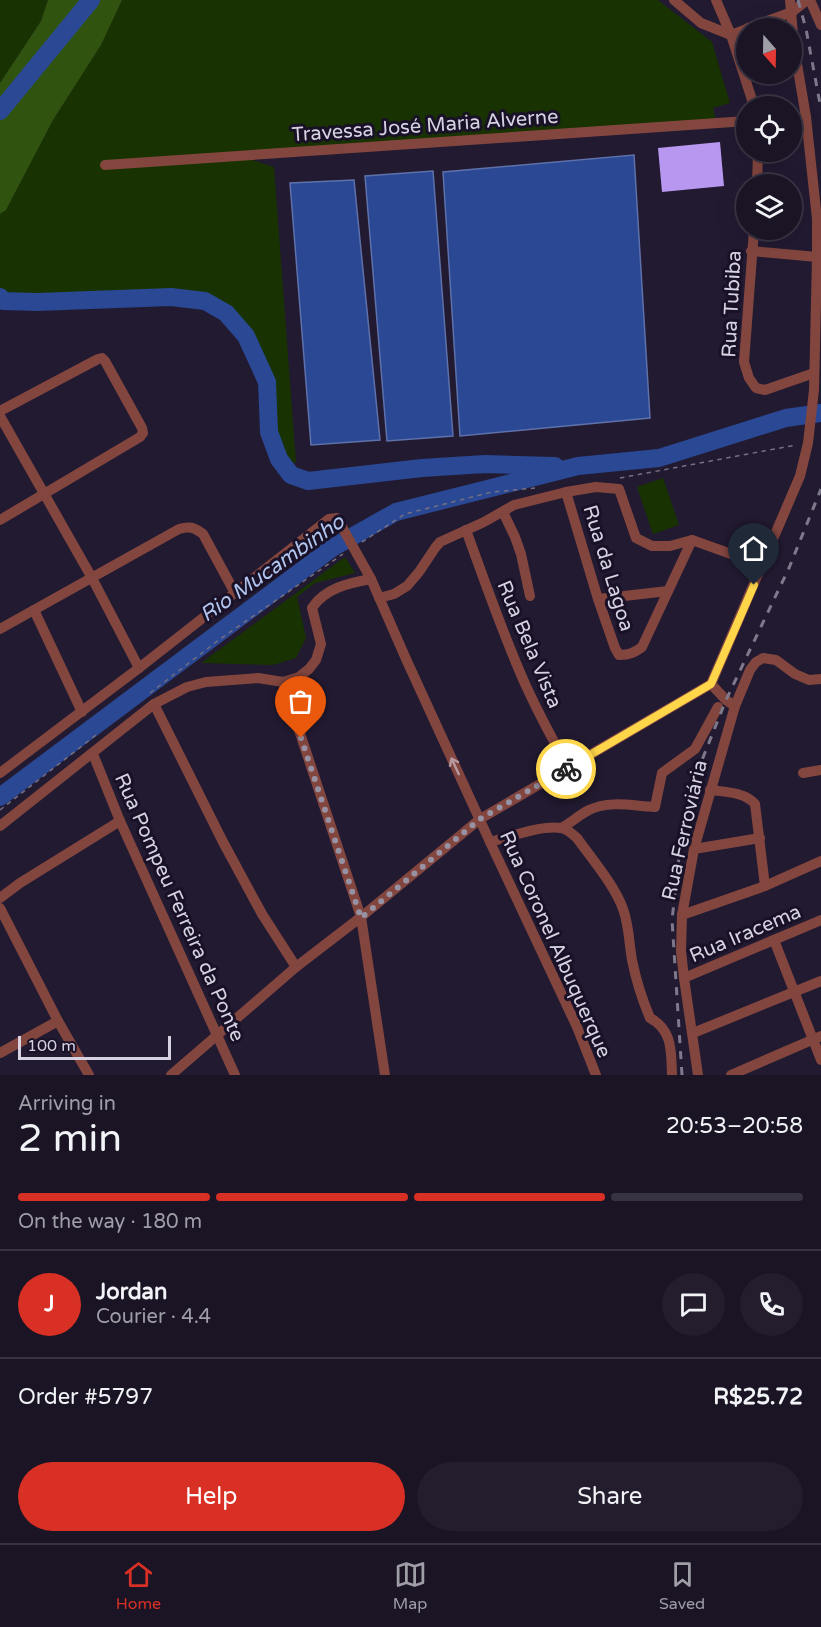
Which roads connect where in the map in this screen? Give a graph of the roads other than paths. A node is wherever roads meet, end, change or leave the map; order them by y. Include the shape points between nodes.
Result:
1 (674, 0) edge
2 (716, 0) edge
3 (790, 0) edge
4 (809, 0) edge
5 (792, 12) junction
6 (776, 18) edge
7 (821, 25) edge
8 (736, 33) edge
9 (731, 35) junction
10 (751, 96) edge
11 (802, 117) edge
12 (806, 117) junction
13 (736, 122) edge
14 (105, 165) dead end
15 (752, 240) edge
16 (751, 250) junction
17 (817, 257) junction
18 (814, 373) junction
19 (0, 411) edge
20 (0, 416) edge
21 (566, 492) junction
22 (44, 494) junction
23 (503, 512) junction
24 (0, 520) edge
25 (466, 530) junction
26 (692, 540) junction
27 (762, 566) junction
28 (92, 578) junction
29 (371, 579) junction
30 (668, 591) junction
31 (235, 593) junction
32 (530, 596) dead end
33 (379, 598) junction
34 (598, 599) junction
35 (34, 610) junction
36 (0, 629) edge
37 (139, 668) junction
38 (821, 679) edge
39 (283, 682) junction
40 (711, 684) junction
41 (150, 700) junction
42 (735, 706) junction
43 (717, 707) dead end
44 (81, 712) junction
45 (93, 754) junction
46 (568, 768) junction
47 (821, 770) edge
48 (0, 773) edge
49 (803, 773) dead end
50 (710, 790) junction
51 (480, 819) junction
52 (120, 821) junction
53 (0, 826) edge
54 (561, 828) junction
55 (760, 838) junction
56 (490, 843) junction
57 (694, 849) junction
58 (821, 861) edge
59 (765, 886) junction
60 (0, 898) edge
61 (0, 908) edge
62 (682, 915) junction
63 (361, 918) junction
64 (821, 920) edge
65 (774, 940) junction
66 (296, 967) junction
67 (684, 978) junction
68 (821, 981) edge
69 (794, 992) junction
70 (58, 1021) junction
71 (693, 1033) junction
72 (217, 1035) junction
73 (817, 1038) edge
74 (0, 1053) edge
75 (821, 1060) edge
76 (89, 1075) edge
77 (171, 1075) edge
78 (235, 1075) edge
79 (385, 1075) edge
80 (596, 1075) edge
81 (672, 1075) edge
82 (699, 1075) edge
83 (731, 1075) edge

1 - 9 street via 700,23
2 - 9 street
3 - 5 street
4 - 5 street
4 - 7 street
5 - 6 street
5 - 12 street
8 - 9 street
9 - 10 street
11 - 12 street
12 - 17 street
13 - 14 street, Travessa José Maria Alverne
15 - 16 street, Rua Tubiba
16 - 17 street
16 - 18 street, Rua Tubiba via 744,362 749,378 756,388 765,390
17 - 18 street
18 - 27 street via 808,443 800,476
19 - 22 street via 102,358 142,428 140,437
20 - 22 street
21 - 23 street via 522,502
21 - 26 street via 596,487 619,489 636,538 652,546
21 - 34 street, Rua da Lagoa
22 - 24 street
22 - 28 street
23 - 25 street
23 - 32 street via 521,554
25 - 33 street via 440,542 407,586
25 - 46 street, Rua Bela Vista via 525,684
26 - 27 street
26 - 30 street, Rua da Lagoa
27 - 40 street
28 - 31 street via 188,526 203,534
28 - 35 street
28 - 37 street
29 - 31 street, Rua Coronel Albuquerque via 337,518 329,519
29 - 33 street, Rua Coronel Albuquerque
29 - 39 street via 333,589 316,602 312,608 321,644 318,654 299,677
30 - 34 street
30 - 34 street, Rua da Lagoa via 642,647 627,655 619,655 615,648
31 - 37 street
51 -> 33 street, Rua Coronel Albuquerque
35 - 36 street
35 - 44 street
37 - 44 street
38 - 42 street, Rua Ferroviária via 810,680 776,660 763,658 750,670
39 - 41 street via 258,678 206,682
39 - 63 street
40 - 42 street
40 - 46 street
41 - 45 street
41 - 66 street via 262,914
42 - 50 street, Rua Ferroviária
43 - 54 street via 695,749 662,773 655,807 600,806
44 - 48 street
45 - 52 street, Rua Pompeu Ferreira da Ponte
45 - 53 street
46 - 51 street
47 - 49 street
50 - 55 street via 750,798 755,804
50 - 57 street, Rua Ferroviária
51 - 56 street, Rua Coronel Albuquerque
51 - 63 street
52 - 60 street
52 - 72 street, Rua Pompeu Ferreira da Ponte
54 - 56 street via 535,830
54 - 81 street via 577,838 622,906 641,997 650,1018 660,1024 668,1040
55 - 57 street
55 - 59 street
56 - 80 street, Rua Coronel Albuquerque
57 - 62 street, Rua Ferroviária
58 - 59 street
59 - 62 street
61 - 70 street
62 - 67 street, Rua Ferroviária
63 - 66 street
63 - 79 street
64 - 65 street, Rua Iracema
65 - 67 street, Rua Iracema
65 - 69 street
66 - 72 street
67 - 71 street, Rua Ferroviária
68 - 69 street
69 - 71 street
69 - 73 street
70 - 74 street
70 - 76 street
71 - 82 street, Rua Ferroviária
72 - 77 street
72 - 78 street, Rua Pompeu Ferreira da Ponte
73 - 75 street
73 - 83 street

